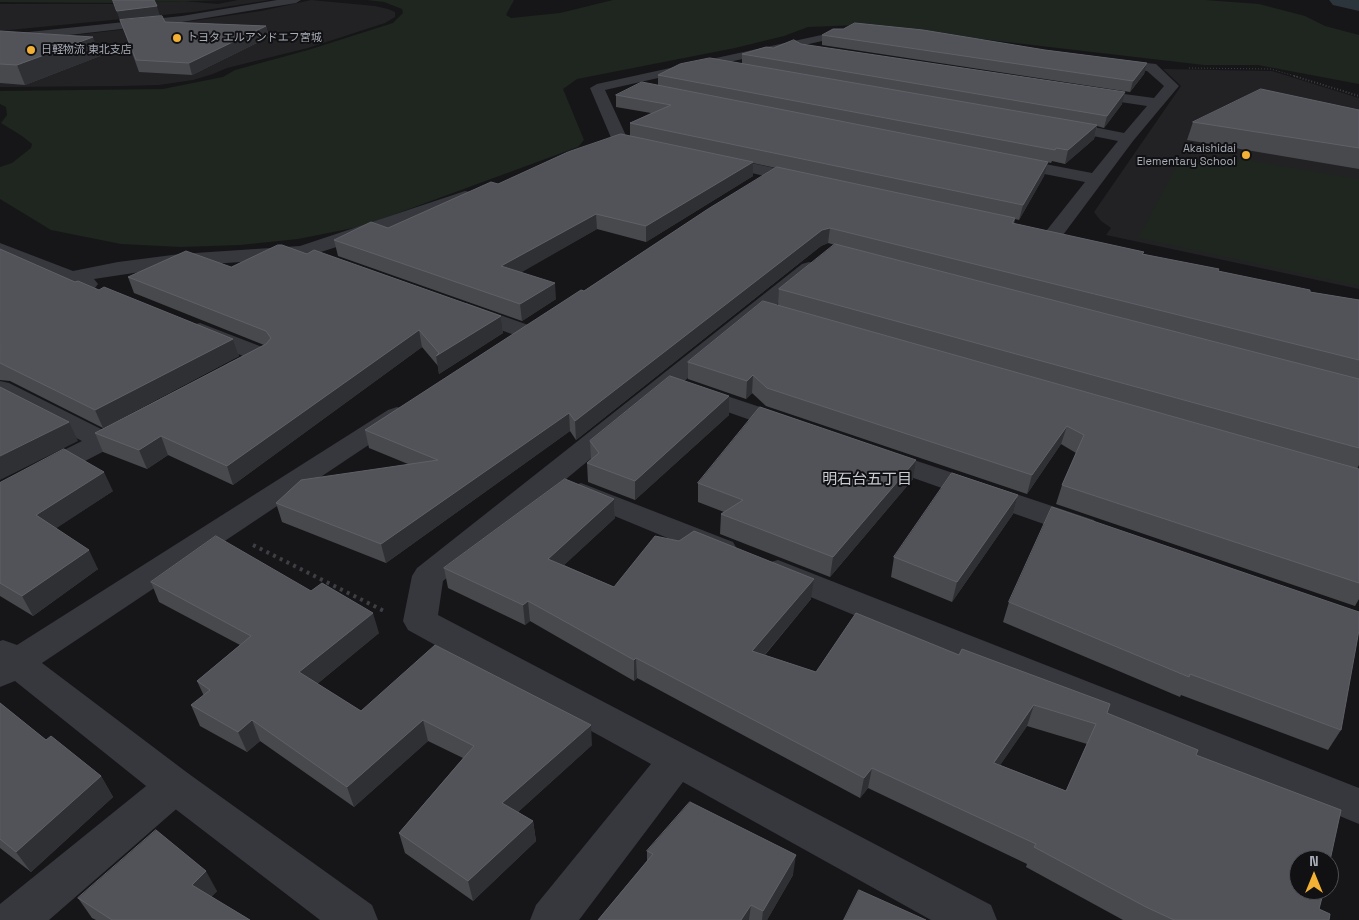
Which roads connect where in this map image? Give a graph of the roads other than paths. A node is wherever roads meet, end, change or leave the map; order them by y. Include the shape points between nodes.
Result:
1 (296, 0) edge
2 (874, 31) edge
3 (0, 39) edge
4 (789, 46) junction
5 (818, 51) edge
6 (1092, 61) edge
7 (704, 64) junction
8 (743, 70) edge
9 (614, 84) junction
10 (1070, 90) edge
11 (653, 92) edge
12 (1158, 104) junction
13 (1041, 122) edge
14 (1128, 138) junction
15 (620, 140) junction
16 (639, 144) edge
17 (601, 146) edge
18 (697, 156) edge
19 (990, 158) edge
20 (1096, 179) junction
21 (480, 191) edge
22 (740, 193) edge
23 (1033, 231) edge
24 (1052, 235) junction
25 (1071, 240) edge
26 (0, 249) edge
27 (829, 251) edge
28 (302, 252) junction
29 (330, 262) edge
30 (72, 277) junction
31 (108, 292) edge
32 (452, 305) edge
33 (180, 322) edge
34 (501, 348) edge
35 (220, 378) edge
36 (665, 382) junction
37 (0, 388) edge
38 (418, 402) edge
39 (153, 414) edge
40 (819, 436) edge
41 (104, 441) junction
42 (855, 449) edge
43 (550, 479) junction
44 (0, 494) edge
45 (1107, 535) edge
46 (5, 662) edge
47 (678, 760) junction
48 (174, 786) junction
49 (1359, 806) edge
50 (15, 920) edge
51 (356, 920) edge
52 (552, 920) edge
53 (975, 920) edge

1 - 3 street via 182,19
2 - 4 street via 854,29
4 - 5 street
4 - 7 street
6 - 12 street via 1151,67 1172,86
7 - 8 street
7 - 9 street
9 - 11 street
9 - 15 street via 597,88
10 - 12 street
12 - 14 street
13 - 14 street
14 - 20 street
15 - 16 street
15 - 17 street
18 - 22 street via 783,175
19 - 20 street
20 - 24 street
21 - 28 street
23 - 24 street
24 - 25 street
26 - 30 street
27 - 36 street via 772,312
28 - 29 street
28 - 30 street via 180,260
30 - 31 street
32 - 34 street via 535,326
33 - 35 street via 262,355
36 - 40 street
36 - 43 street
37 - 41 street
38 - 46 street
39 - 41 street
41 - 44 street
42 - 45 street
43 - 47 street via 428,576 420,621
43 - 49 street
46 - 48 street
47 - 52 street
47 - 53 street
48 - 50 street
48 - 51 street

